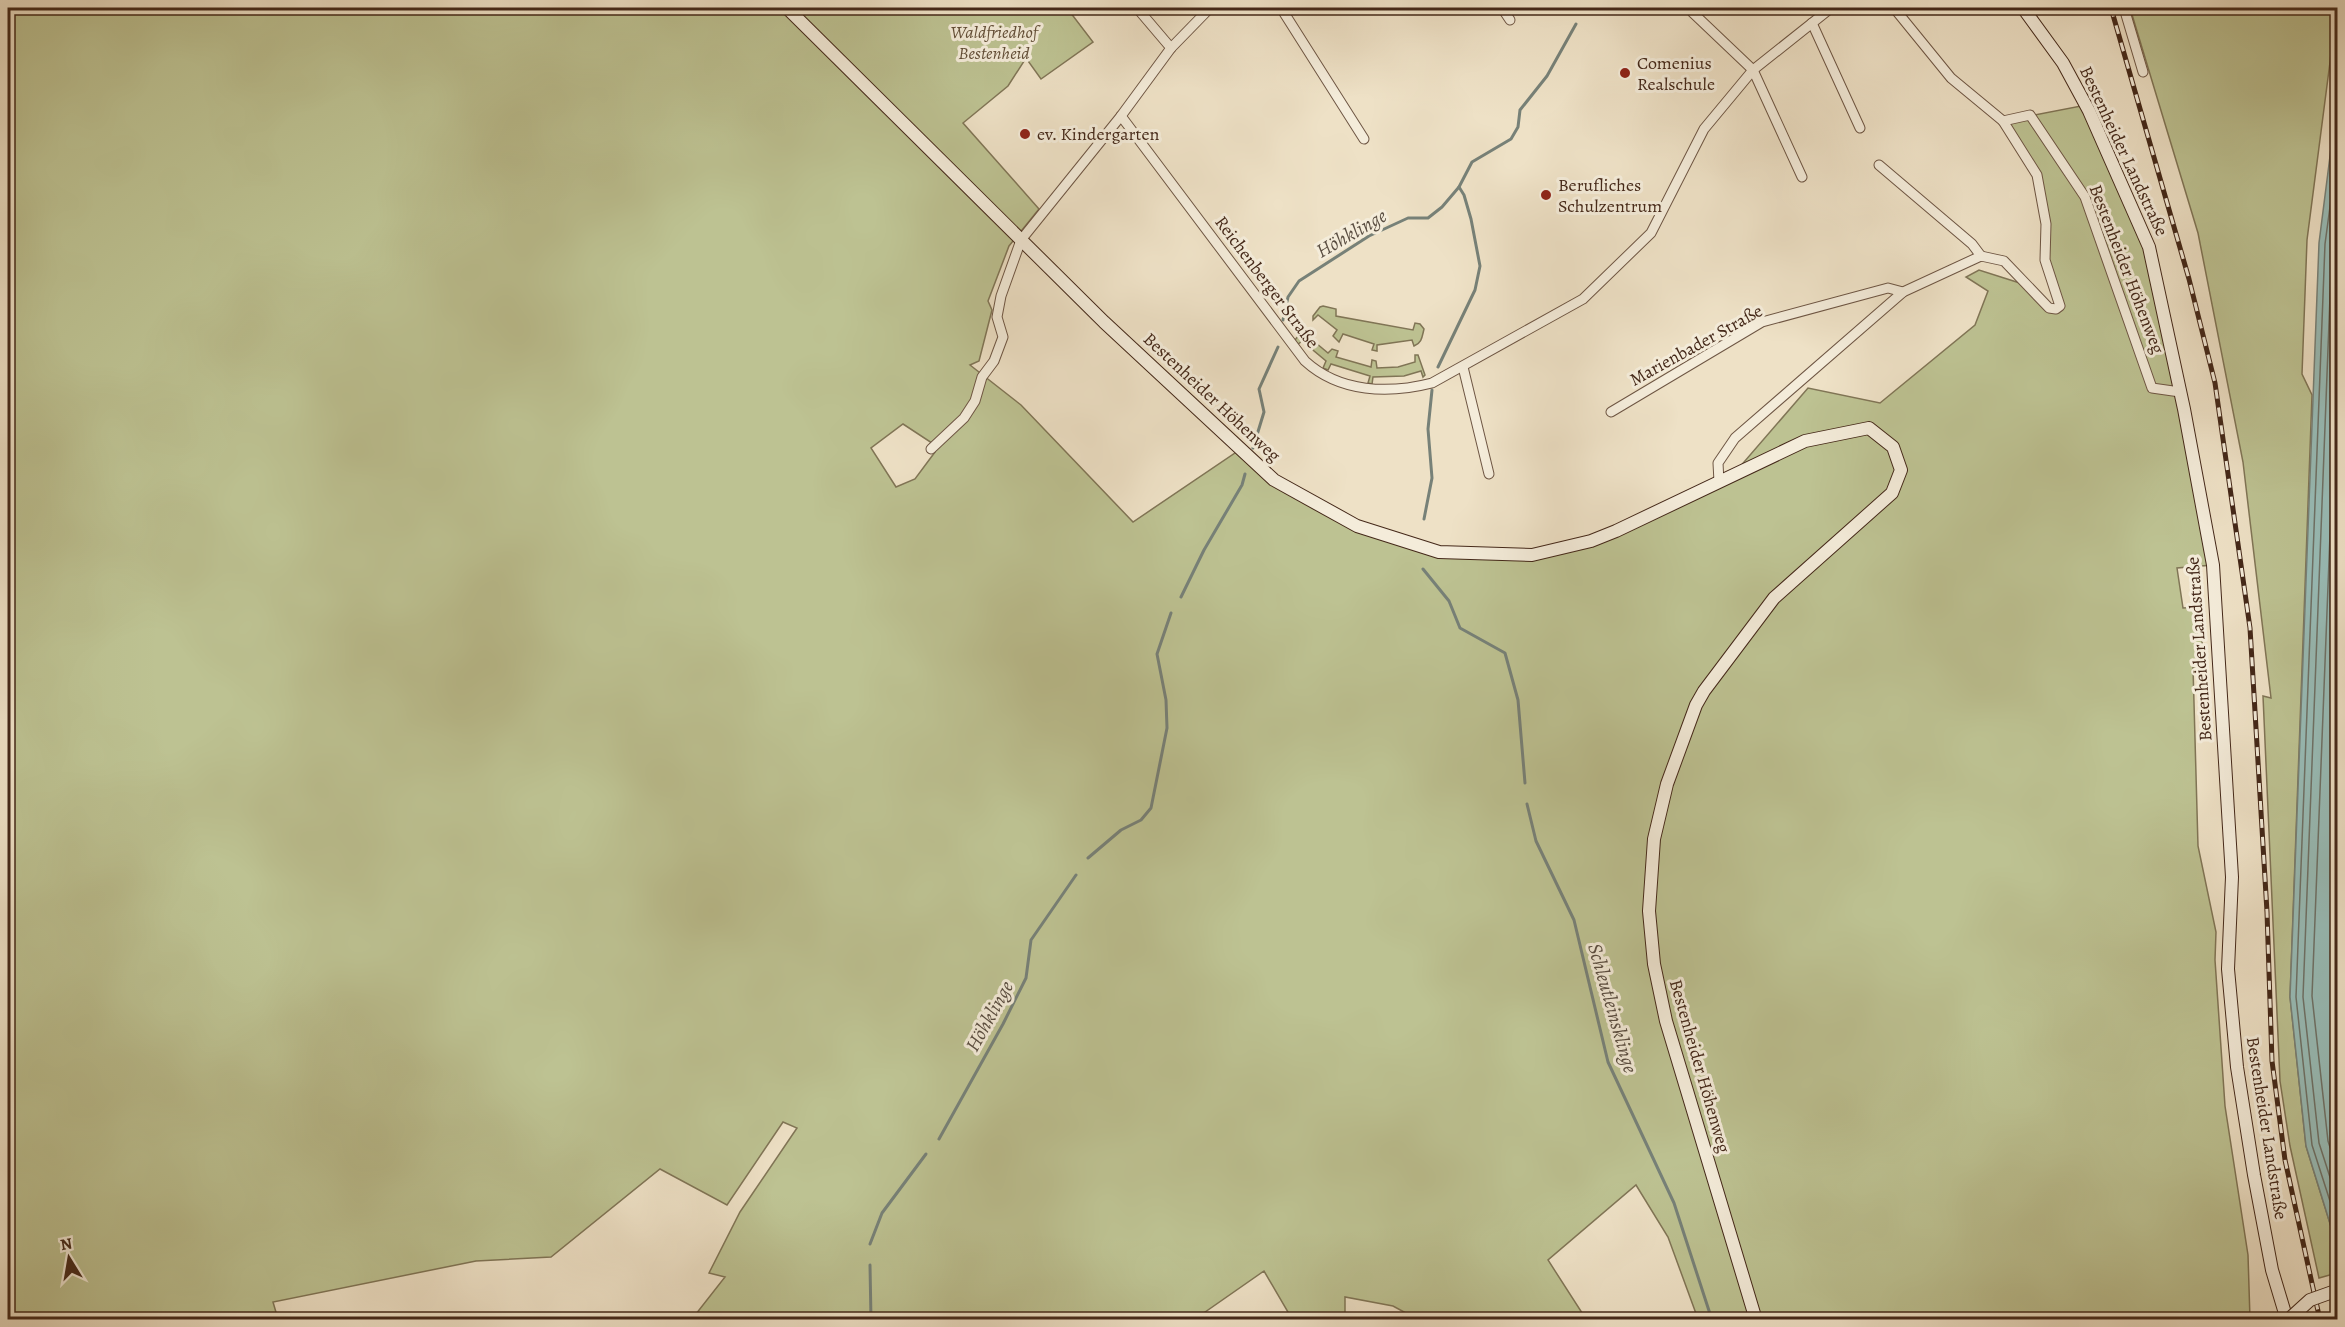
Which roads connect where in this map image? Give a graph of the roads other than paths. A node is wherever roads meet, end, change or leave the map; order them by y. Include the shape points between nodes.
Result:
1 (787, 8) edge
2 (1137, 8) edge
3 (1210, 8) edge
4 (1281, 8) edge
5 (1503, 8) edge
6 (1831, 8) edge
7 (1894, 8) edge
8 (2022, 8) edge
9 (2124, 8) edge
10 (1692, 12) dead end
11 (1510, 20) dead end
12 (1812, 23) junction
13 (1171, 48) junction
14 (1753, 70) junction
15 (2143, 72) dead end
16 (1121, 116) junction
17 (2003, 121) junction
18 (1860, 128) dead end
19 (1364, 139) dead end
20 (1879, 165) dead end
21 (1802, 177) dead end
22 (1022, 240) junction
23 (1981, 256) junction
24 (1903, 292) junction
25 (1463, 367) junction
26 (2180, 392) junction
27 (1611, 412) dead end
28 (931, 449) dead end
29 (1489, 474) dead end
30 (1719, 482) junction
31 (2337, 1290) edge
32 (1756, 1320) edge
33 (2287, 1320) edge

1 - 22 street, Bestenheider Höhenweg
2 - 13 street
3 - 13 street
4 - 19 street
5 - 11 street
6 - 12 street, Reichenberger Straße
7 - 17 street via 1951,78
8 - 26 street, Bestenheider Landstraße via 2063,63 2089,111 2149,247
9 - 15 street
10 - 14 street
12 - 14 street, Reichenberger Straße
12 - 18 street
13 - 16 street
14 - 21 street
14 - 25 street, Reichenberger Straße via 1704,129 1651,233 1583,299
16 - 22 street
16 - 25 street, Reichenberger Straße via 1313,368 1367,390 1417,387
17 - 23 street via 2037,175 2046,224 2045,260 2060,306 2049,308 2004,261
17 - 26 street, Bestenheider Höhenweg via 2031,115 2085,197 2152,388
20 - 23 street
22 - 28 street via 1001,296 997,317 1003,337 994,361 982,377 975,401 964,418
22 - 30 street, Bestenheider Höhenweg via 1274,480 1357,526 1439,552 1532,555 1591,541
23 - 24 street
24 - 27 street, Marienbader Straße via 1888,288 1762,322
24 - 30 street via 1735,438 1718,463
25 - 29 street
26 - 33 street, Bestenheider Landstraße via 2212,565 2232,877 2228,969 2237,1067 2272,1270
30 - 32 street, Bestenheider Höhenweg via 1805,441 1869,428 1893,447 1901,470 1892,493 1774,598 1704,691 1695,705 1667,784 1654,839 1649,911 1663,1010
31 - 33 street, bridge via 2310,1300

